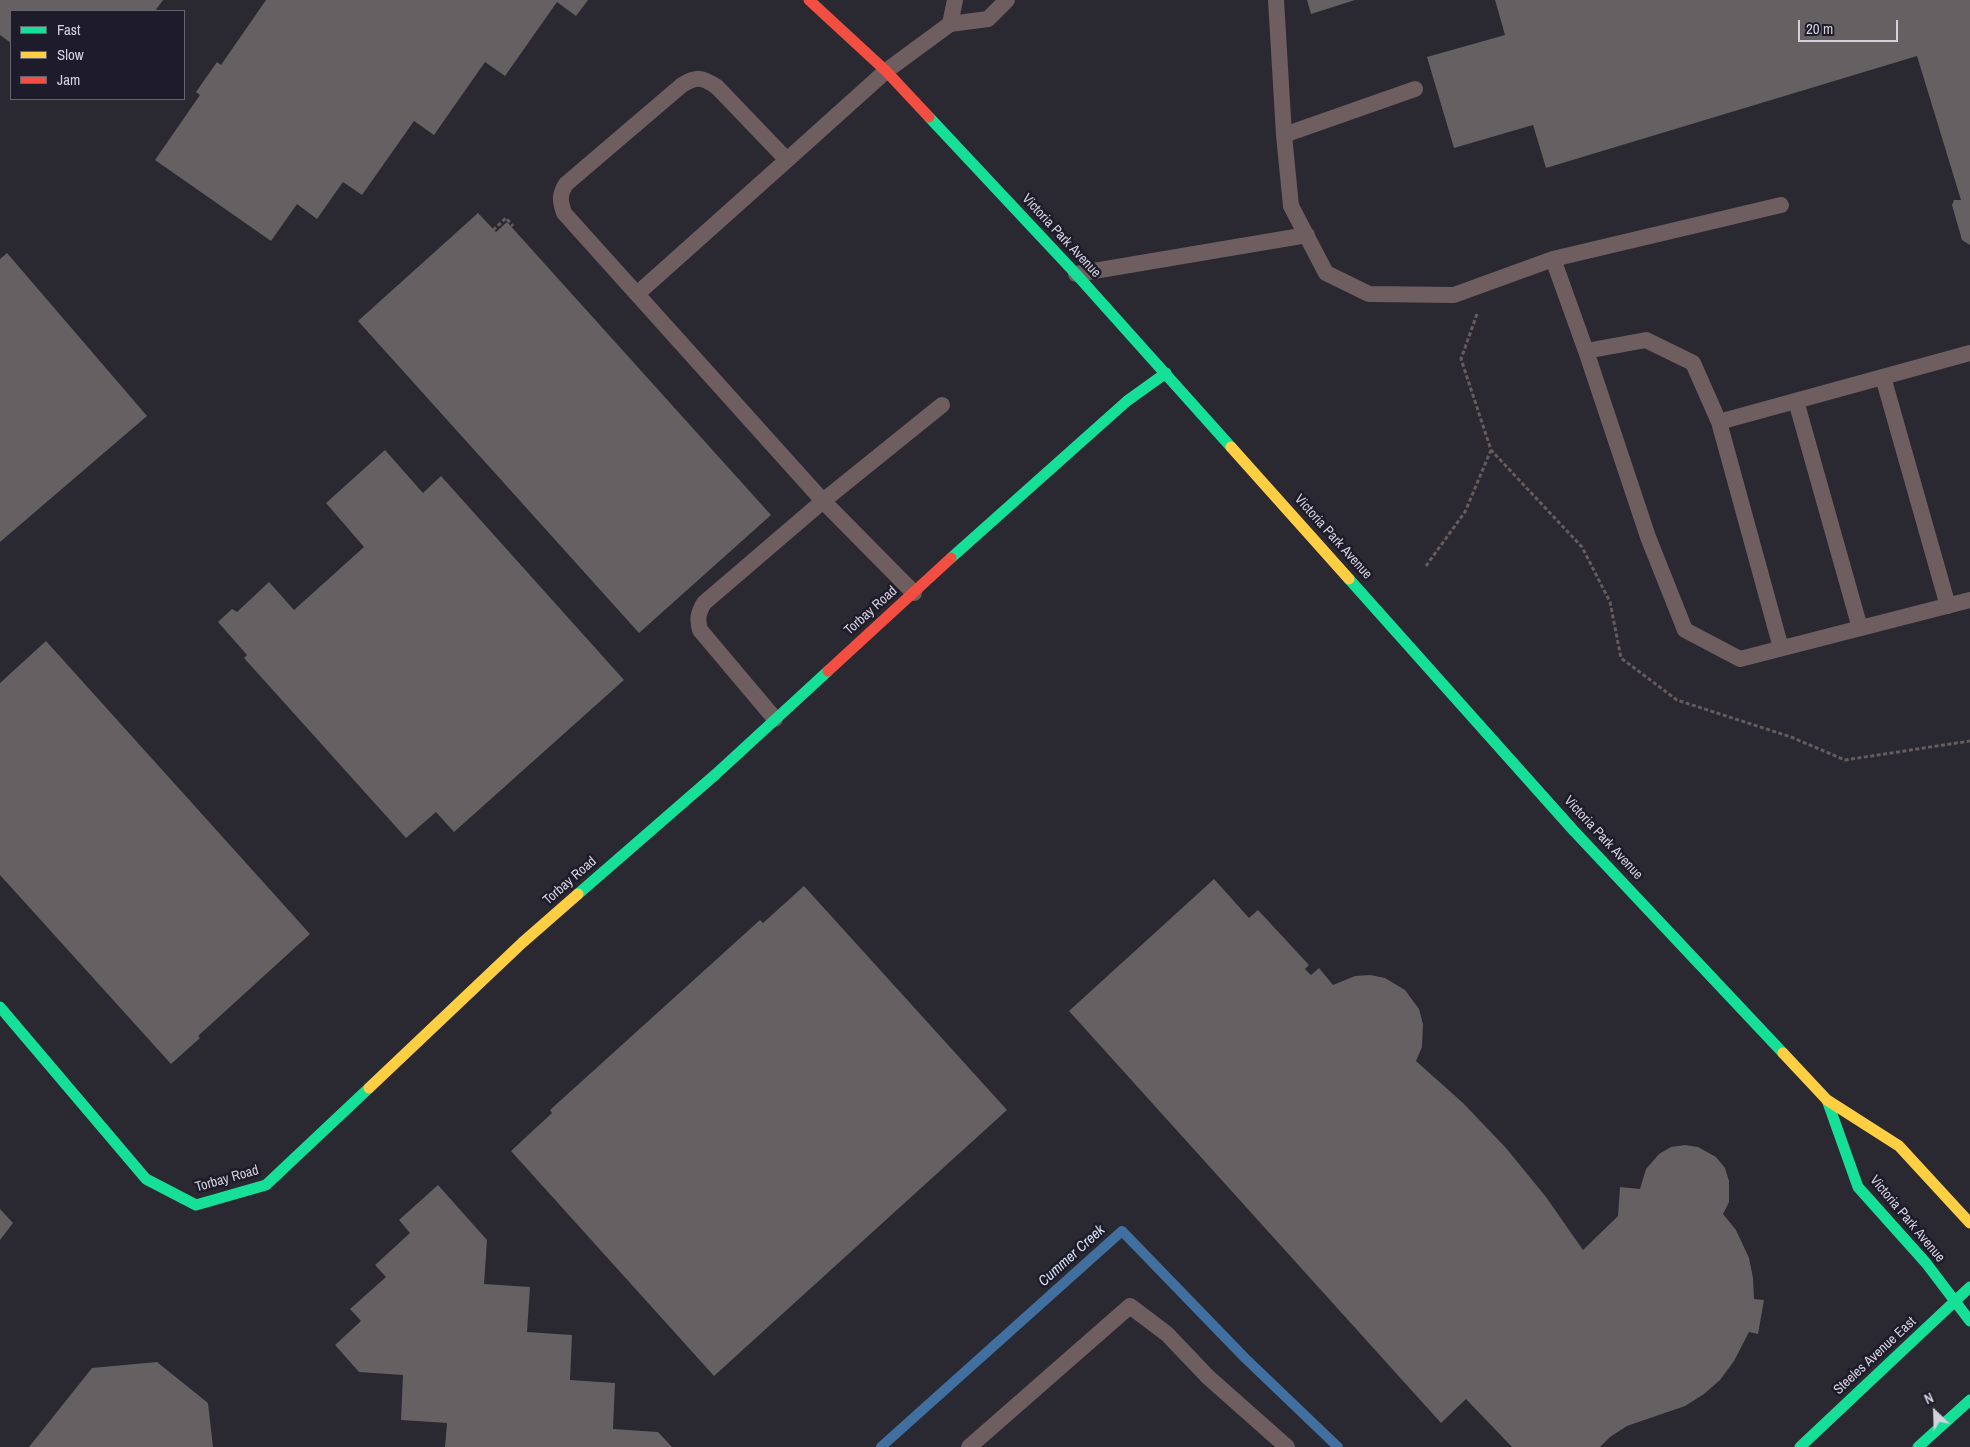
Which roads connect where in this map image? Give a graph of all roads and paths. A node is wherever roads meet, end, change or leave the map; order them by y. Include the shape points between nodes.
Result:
1 (809, 0) edge
2 (955, 0) edge
3 (1008, 0) edge
4 (1276, 0) edge
5 (950, 24) junction
6 (886, 71) junction
7 (1415, 89) dead end
8 (1284, 135) junction
9 (787, 160) junction
10 (1781, 205) dead end
11 (513, 226) dead end
12 (493, 230) dead end
13 (1307, 235) junction
14 (1553, 259) junction
15 (1076, 274) junction
16 (637, 294) junction
17 (1586, 351) junction
18 (1970, 355) edge
19 (1166, 373) junction
20 (1883, 377) junction
21 (1796, 401) junction
22 (942, 405) dead end
23 (1719, 422) junction
24 (1491, 450) dead end
25 (824, 501) junction
26 (1426, 566) dead end
27 (914, 593) junction
28 (1970, 600) edge
29 (1948, 606) junction
30 (1860, 628) junction
31 (1781, 648) junction
32 (775, 719) junction
33 (0, 1007) edge
34 (1827, 1100) junction
35 (1970, 1223) edge
36 (1970, 1287) edge
37 (1955, 1303) junction
38 (1970, 1321) edge
39 (1970, 1400) edge
40 (969, 1447) edge
41 (1287, 1447) edge
42 (1800, 1447) edge
43 (1918, 1447) edge

1 - 6 street, Victoria Park Avenue
2 - 5 lane
3 - 5 lane via 988,19
4 - 8 lane
5 - 6 lane
6 - 9 lane
6 - 15 street, Victoria Park Avenue
7 - 8 lane
8 - 13 lane via 1291,206
9 - 16 lane
9 - 16 lane via 717,86 693,78 566,184 560,193 564,213
10 - 14 lane
11 - 12 path via 506,218
13 - 14 lane via 1326,273 1369,294 1454,295
13 - 15 lane
14 - 17 lane
15 - 19 street, Victoria Park Avenue
16 - 25 lane
17 - 23 lane via 1646,340 1693,363
17 - 31 lane via 1648,537 1684,630 1740,659
18 - 20 lane
19 - 27 street, Torbay Road via 1127,401
19 - 34 street, Victoria Park Avenue via 1574,831
20 - 21 lane
20 - 29 lane
21 - 23 lane
21 - 30 lane
22 - 25 lane
23 - 31 lane
24 - 26 path via 1465,512
25 - 27 lane
25 - 32 lane via 704,603 699,611 697,621 700,630
27 - 32 street, Torbay Road
28 - 29 lane
29 - 30 lane
30 - 31 lane
32 - 33 street, Torbay Road via 522,943 266,1185 196,1205 146,1178
34 - 35 street, Victoria Park Avenue via 1898,1146
34 - 37 street, Victoria Park Avenue via 1858,1187 1926,1263
36 - 37 street, Steeles Avenue East
37 - 38 street, Victoria Park Avenue
37 - 42 street, Steeles Avenue East
39 - 43 street
40 - 41 lane via 1130,1306 1167,1334 1208,1377

